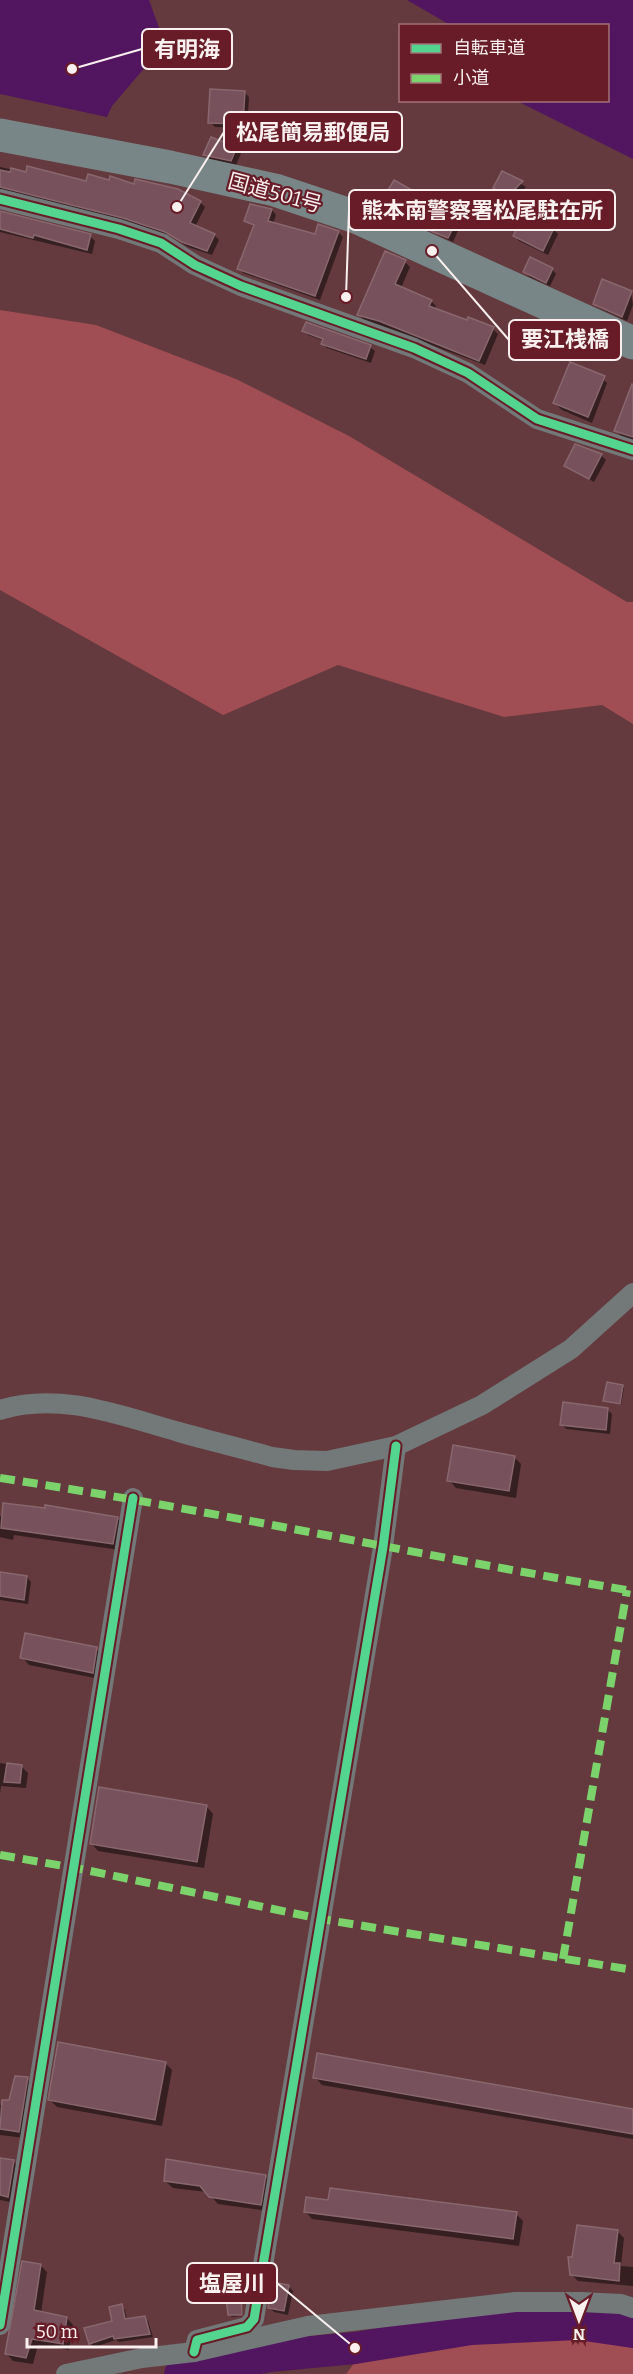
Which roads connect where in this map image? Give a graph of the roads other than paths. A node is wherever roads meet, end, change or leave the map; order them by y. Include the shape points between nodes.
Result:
1 (0, 135) edge
2 (0, 199) edge
3 (633, 344) edge
4 (633, 450) edge
5 (633, 1293) edge
6 (0, 1410) edge
7 (396, 1446) junction
8 (133, 1498) dead end
9 (633, 2308) edge
10 (0, 2325) edge
11 (194, 2352) junction
12 (66, 2374) edge

1 - 3 highway, 国道501号 via 275,190 356,217
2 - 4 street via 161,243 195,265 241,286 414,348 468,373 537,418
5 - 7 street via 571,1349 482,1405
6 - 7 street via 19,1404 58,1403 110,1411 294,1460 327,1461
7 - 11 street via 383,1548 254,2319 247,2327 197,2340
8 - 10 street
9 - 11 street via 621,2304 515,2302 308,2326
11 - 12 street

